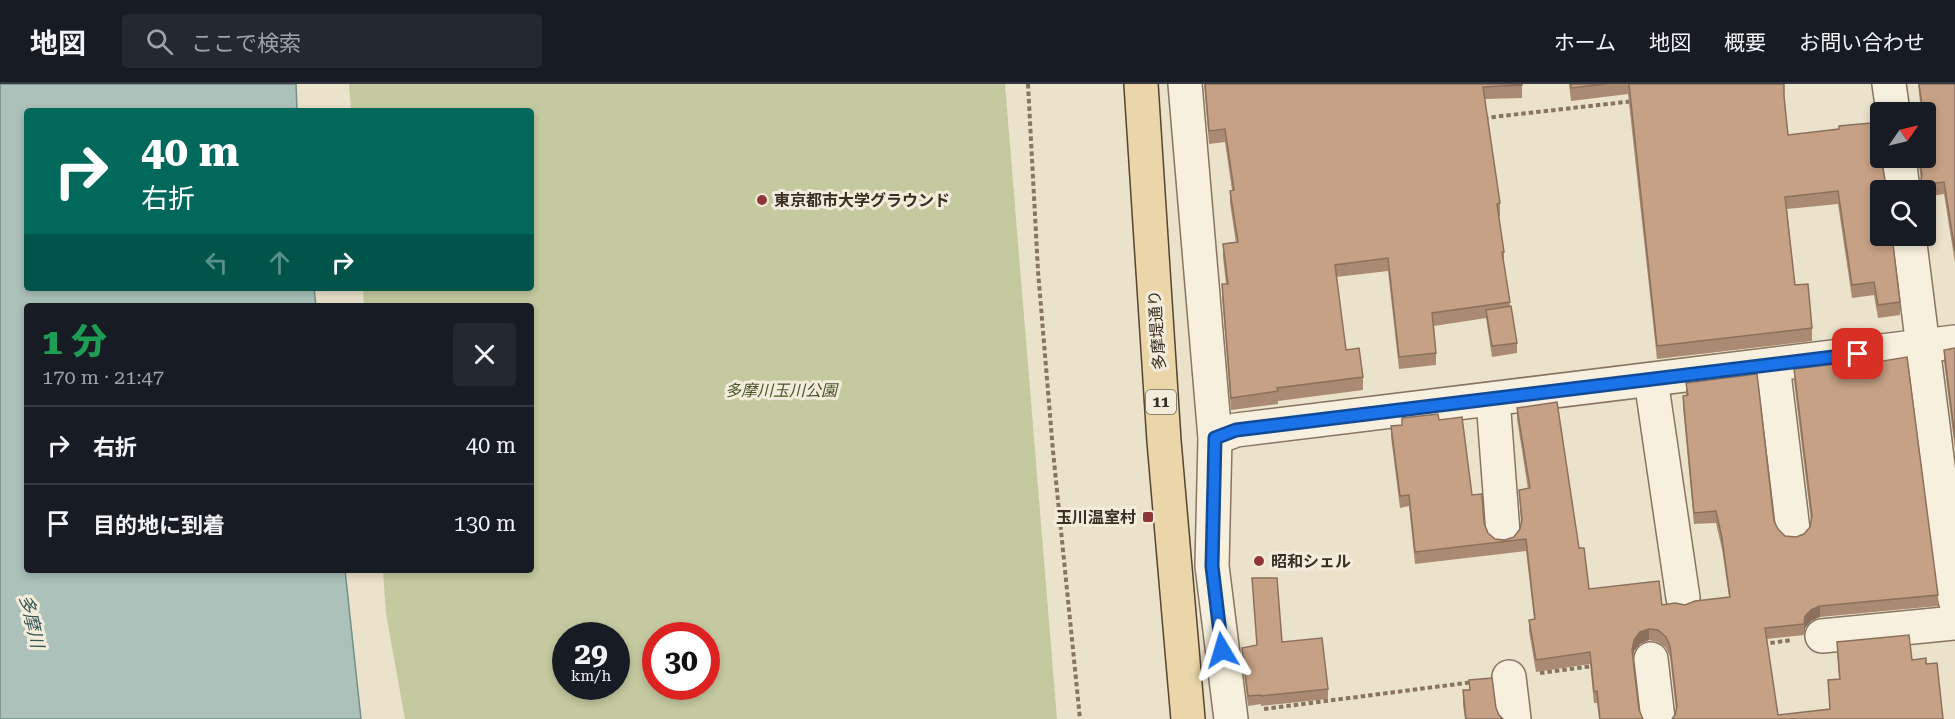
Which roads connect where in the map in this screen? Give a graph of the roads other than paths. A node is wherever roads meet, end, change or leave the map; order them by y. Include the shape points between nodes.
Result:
1 (1141, 84) edge
2 (1185, 84) edge
3 (1889, 84) edge
4 (1892, 102) edge
5 (1910, 246) edge
6 (1955, 342) edge
7 (1923, 345) junction
8 (1773, 365) junction
9 (1651, 380) junction
10 (1493, 399) junction
11 (1215, 438) junction
12 (1793, 530) dead end
13 (1503, 533) dead end
14 (1212, 566) junction
15 (1174, 569) junction
16 (1683, 598) dead end
17 (1955, 600) edge
18 (1955, 623) edge
19 (1822, 636) dead end
20 (1651, 659) dead end
21 (1509, 677) dead end
22 (1188, 719) edge
23 (1231, 719) edge
24 (1514, 719) edge
25 (1658, 719) edge

1 - 15 main road, 多摩堤通り / 11
2 - 11 street
3 - 4 street
5 - 7 street
6 - 7 street
7 - 8 street
7 - 17 street
8 - 9 street
8 - 12 street
9 - 10 street
9 - 16 street
10 - 11 street via 1236,430
10 - 13 street
11 - 14 street
14 - 15 street
14 - 23 street
15 - 22 main road, 多摩堤通り / 11
18 - 19 street
20 - 25 street
21 - 24 street

